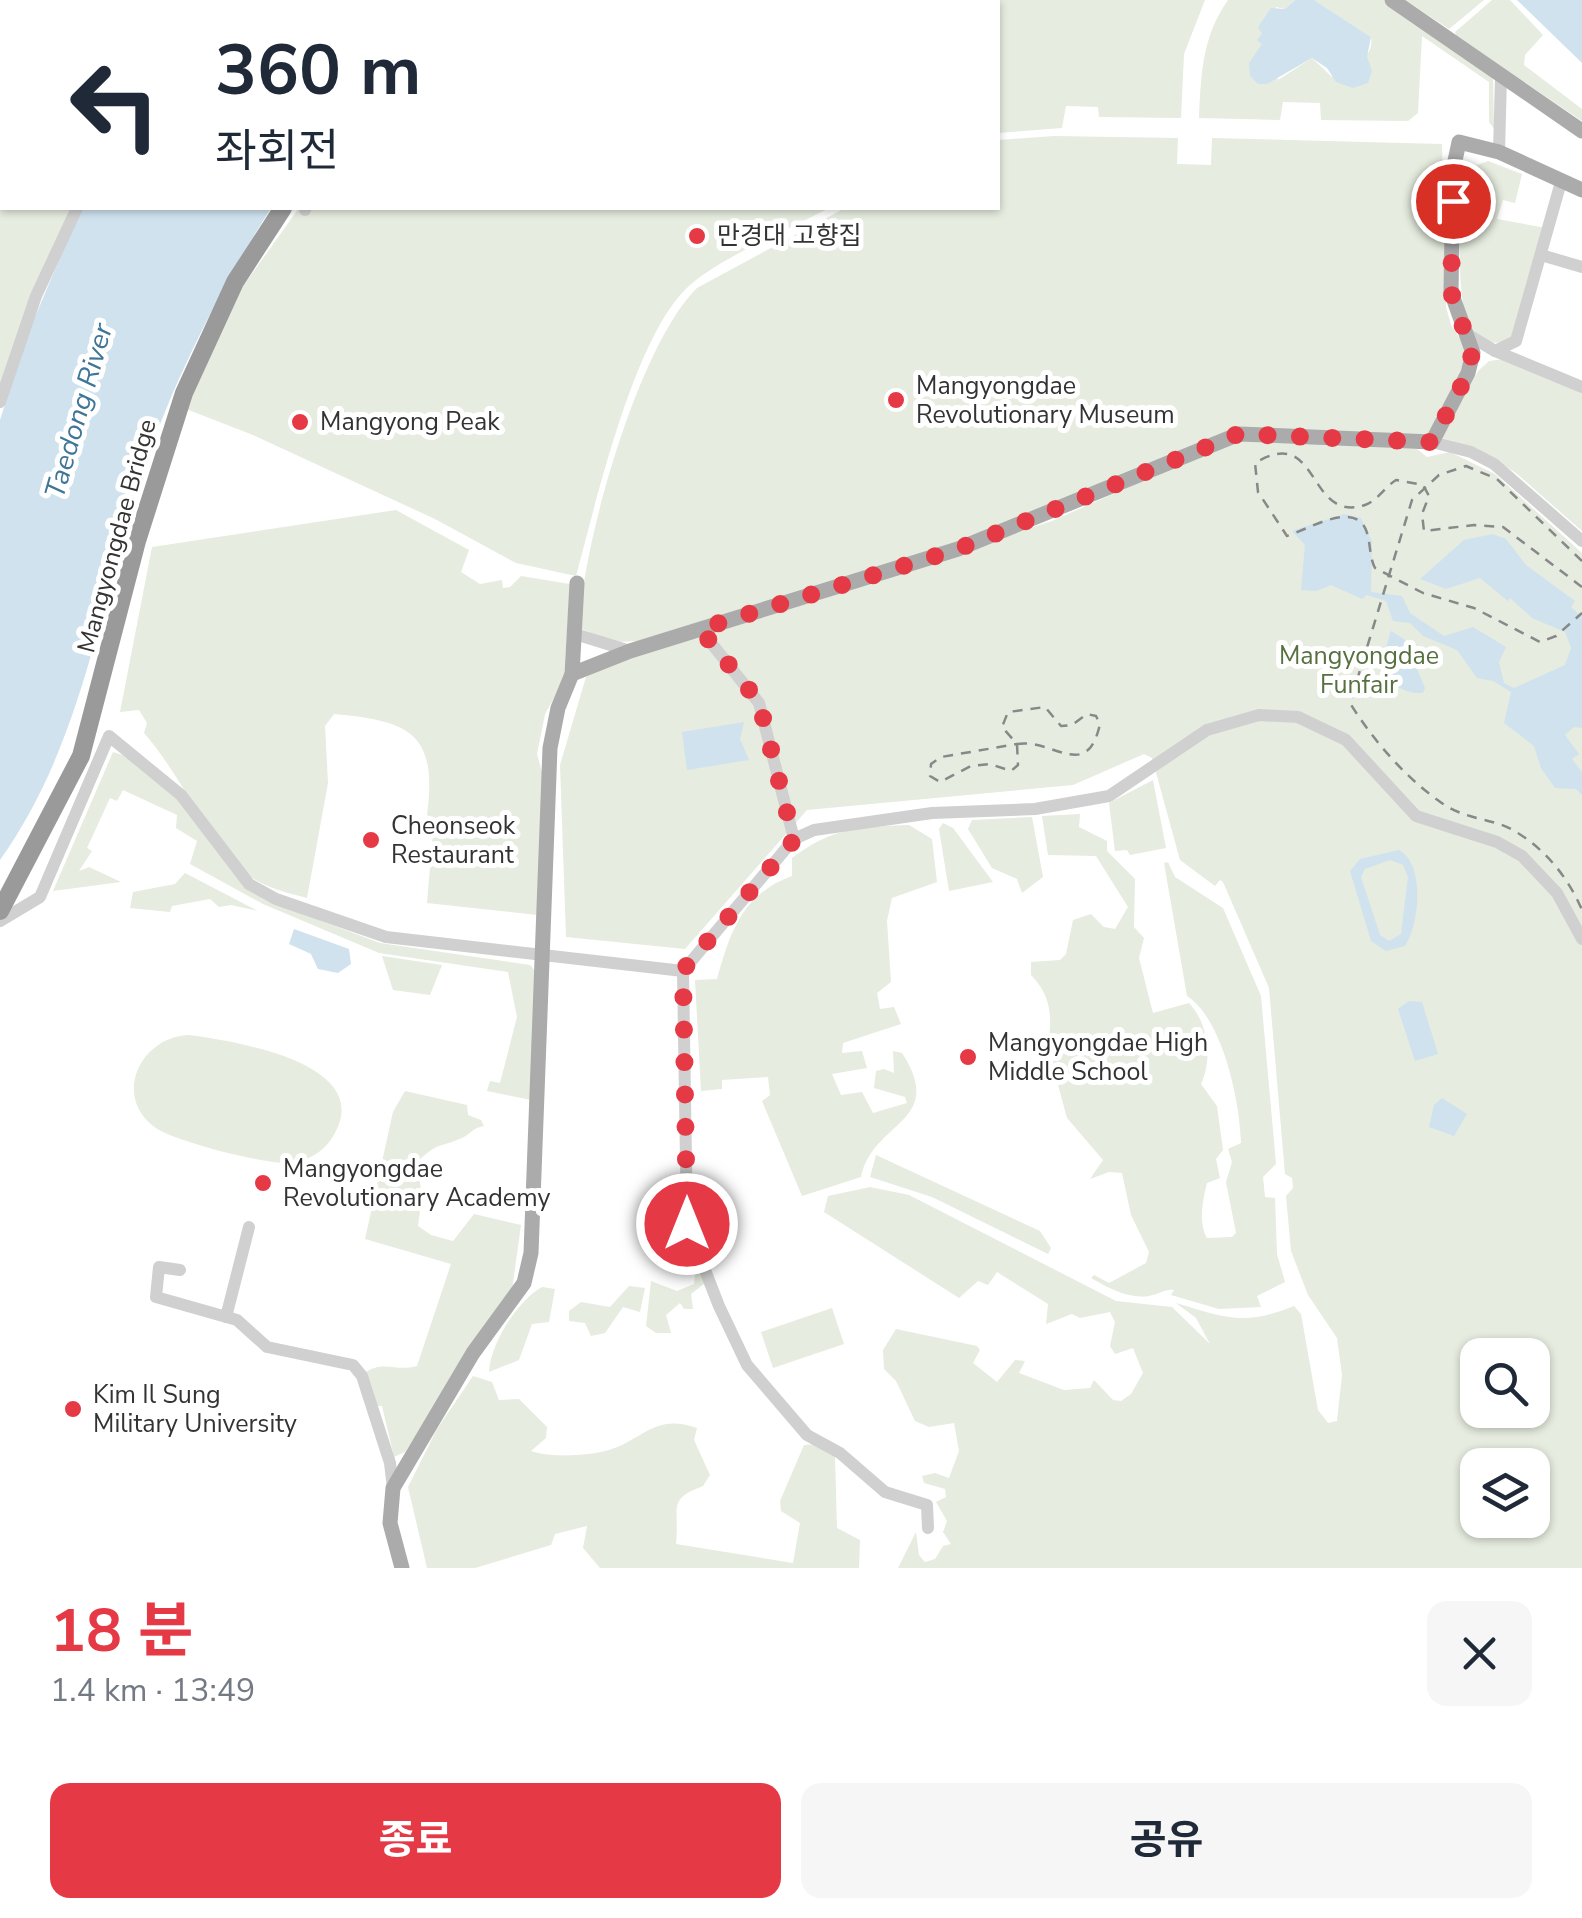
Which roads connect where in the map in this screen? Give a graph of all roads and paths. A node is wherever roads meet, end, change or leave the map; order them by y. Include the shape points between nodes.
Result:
1 (1392, 0) edge
2 (1501, 77) junction
3 (1582, 131) edge
4 (1499, 152) junction
5 (1561, 182) junction
6 (1582, 190) edge
7 (76, 210) edge
8 (282, 210) edge
9 (1541, 255) junction
10 (1582, 267) edge
11 (1470, 336) junction
12 (1495, 350) junction
13 (1582, 387) edge
14 (0, 402) edge
15 (1432, 442) junction
16 (1582, 541) edge
17 (578, 583) dead end
18 (700, 629) junction
19 (575, 634) junction
20 (630, 651) junction
21 (572, 674) junction
22 (794, 840) junction
23 (0, 912) edge
24 (0, 921) edge
25 (1582, 939) edge
26 (545, 956) junction
27 (683, 970) junction
28 (249, 1227) dead end
29 (180, 1270) dead end
30 (226, 1317) junction
31 (393, 1488) junction
32 (928, 1528) dead end
33 (402, 1568) edge

1 - 2 main road
2 - 3 main road
2 - 4 street
4 - 5 main road
4 - 11 main road via 1458,142 1453,170 1451,292 1458,321
5 - 6 main road
5 - 9 street
7 - 14 street via 36,296
8 - 23 highway, Mangyongdae Bridge via 235,282 184,393 137,541 91,728
9 - 10 street
9 - 12 street via 1521,331 1516,341
11 - 12 street
11 - 15 main road via 1468,373
12 - 13 street
15 - 16 street via 1494,464
15 - 18 main road via 1238,434 958,549
17 - 19 main road
18 - 20 main road
18 - 22 street via 759,702
19 - 20 street
19 - 21 main road
20 - 21 main road
21 - 26 main road via 550,748
22 - 25 street via 828,825 1098,799 1224,723 1260,714 1298,717 1346,740 1416,816 1522,856 1557,893
22 - 27 street
24 - 26 street via 40,898 109,736 181,795 260,892 386,937
26 - 27 street
26 - 31 main road via 527,1271
27 - 32 street via 687,1224 746,1366 807,1434 885,1492 927,1505
28 - 30 street
29 - 30 street via 159,1267 156,1298
30 - 31 street via 246,1324 267,1347 354,1365
31 - 33 main road via 390,1523

